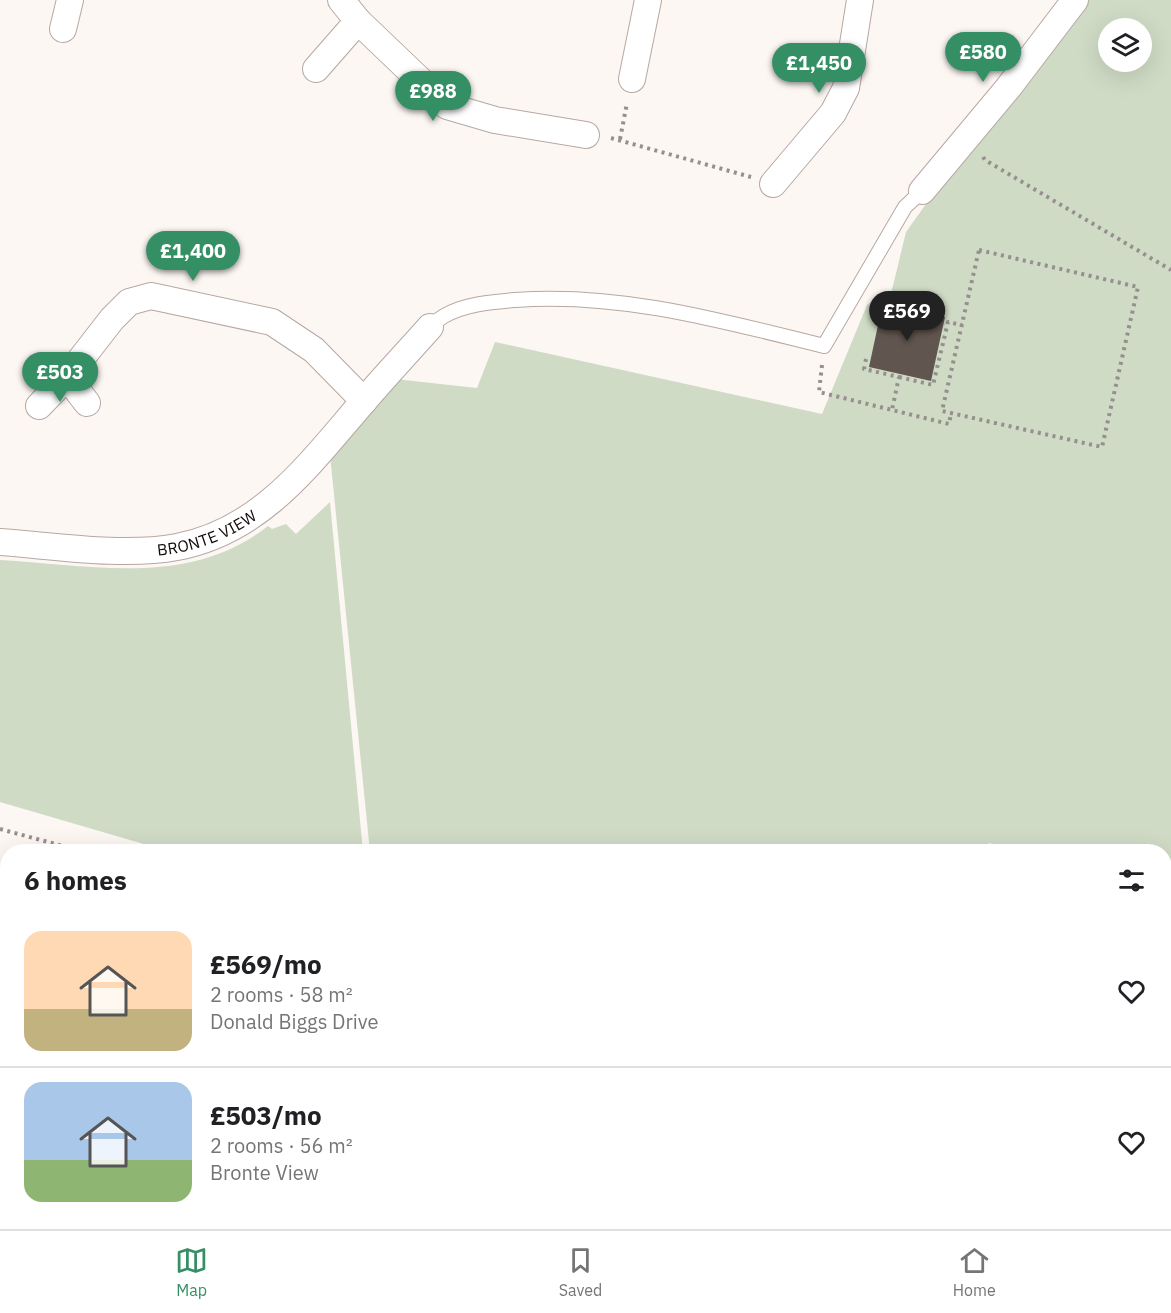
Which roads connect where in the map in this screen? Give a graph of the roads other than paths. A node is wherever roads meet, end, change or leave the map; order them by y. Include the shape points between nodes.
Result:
1 (70, 0) edge
2 (341, 0) edge
3 (648, 0) edge
4 (860, 0) edge
5 (1075, 0) edge
6 (358, 21) junction
7 (63, 29) dead end
8 (316, 69) dead end
9 (632, 79) road end
10 (586, 135) road end
11 (773, 184) road end
12 (922, 191) joint
13 (430, 327) joint
14 (67, 376) junction
15 (364, 401) junction
16 (87, 404) dead end
17 (39, 406) dead end
18 (0, 542) edge

1 - 7 street
2 - 6 street
3 - 9 street
4 - 11 street via 846,88 833,113
5 - 12 street
6 - 8 street
6 - 10 street via 447,106 495,120
12 - 13 lane via 905,207 824,346 713,319 608,301 553,297 462,308
13 - 15 street, BRONTE VIEW
14 - 15 street via 129,302 151,296 272,322 314,351
14 - 16 street
14 - 17 street
15 - 18 street, BRONTE VIEW via 304,471 266,507 210,538 150,550

